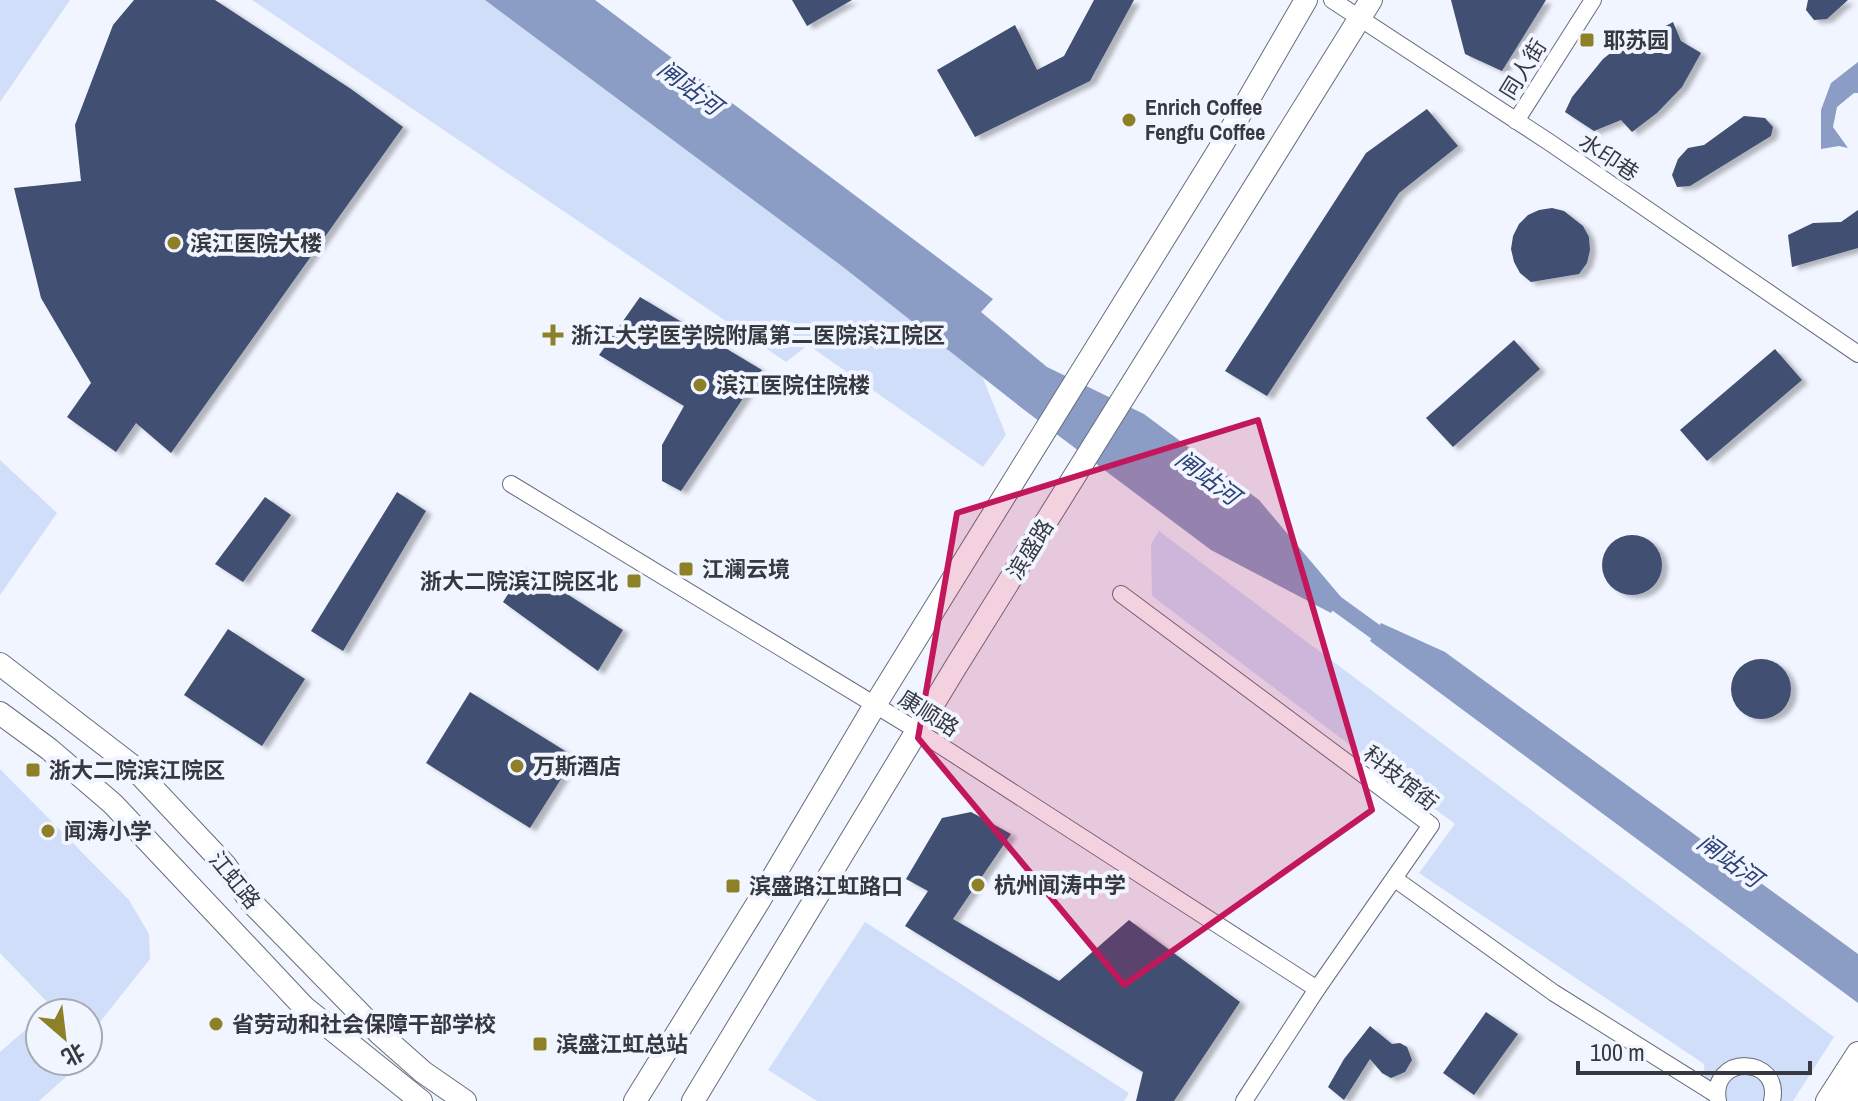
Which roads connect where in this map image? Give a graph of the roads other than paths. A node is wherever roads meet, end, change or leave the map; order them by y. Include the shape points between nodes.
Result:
1 (1306, 0) edge
2 (1332, 0) edge
3 (1593, 0) edge
4 (1366, 9) edge
5 (1516, 121) junction
6 (1858, 354) edge
7 (511, 484) dead end
8 (1121, 594) dead end
9 (0, 664) edge
10 (875, 705) junction
11 (0, 713) edge
12 (918, 731) junction
13 (1395, 879) junction
14 (1317, 989) junction
15 (1858, 1053) edge
16 (1858, 1084) edge
17 (1717, 1098) edge
18 (421, 1101) edge
19 (465, 1101) edge
20 (635, 1101) edge
21 (693, 1101) edge
22 (1244, 1101) edge
23 (1772, 1101) edge
24 (1827, 1101) edge
25 (1847, 1101) edge

1 - 10 main road
2 - 4 street, 水印巷
3 - 5 street, 同人街
4 - 5 street, 水印巷
4 - 12 main road, 滨盛路
5 - 6 street, 水印巷
7 - 10 street, 康顺路
8 - 13 street, 科技馆街 via 1431,825
9 - 19 main road, 江虹路 via 131,765 225,865 251,902 380,1034
10 - 12 street, 康顺路
10 - 20 main road
11 - 18 main road, 江虹路 via 113,804 304,1007
12 - 14 street, 康顺路
12 - 21 main road, 滨盛路
13 - 14 street, 科技馆街
13 - 17 street via 1554,993
14 - 22 street, 科技馆街
15 - 24 main road
16 - 25 main road
17 - 23 street via 1721,1077 1745,1065 1769,1078

